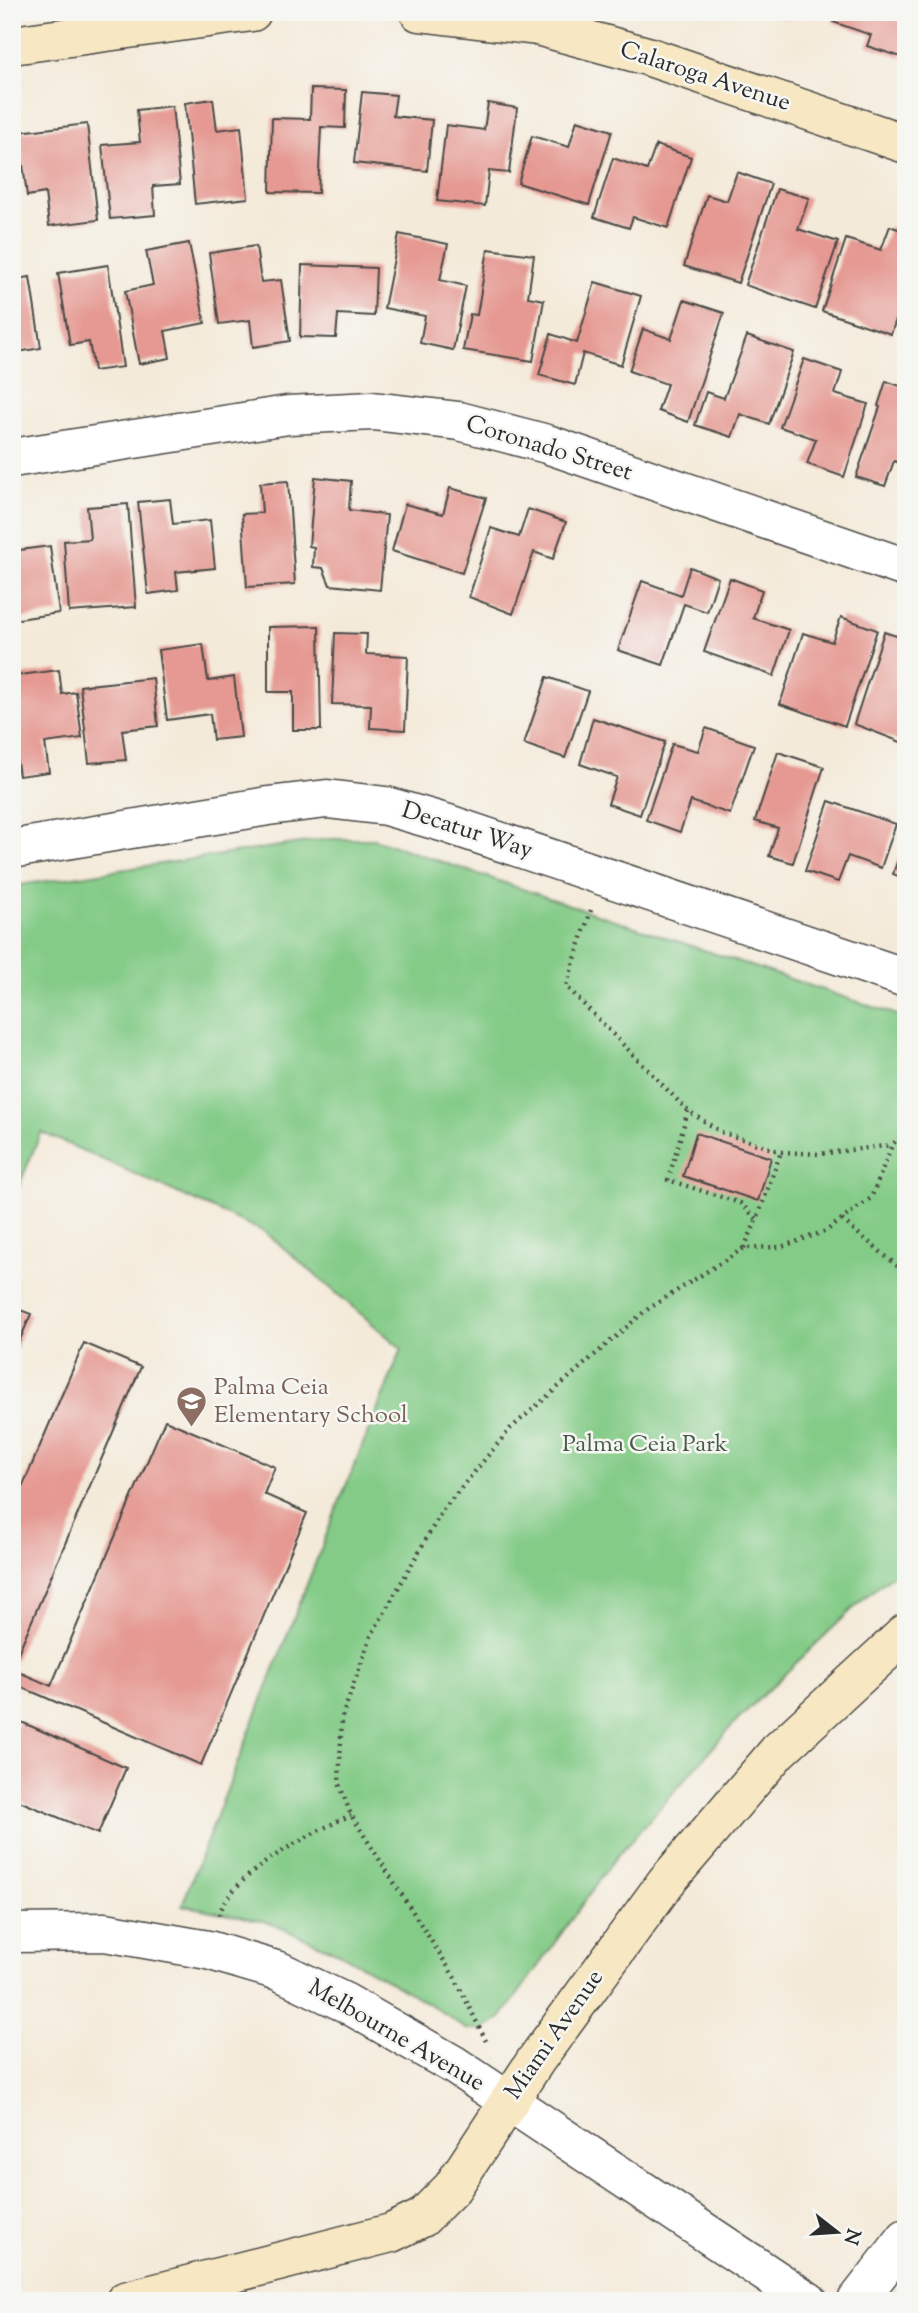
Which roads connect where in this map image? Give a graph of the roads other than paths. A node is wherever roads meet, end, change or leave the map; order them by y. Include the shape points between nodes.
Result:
1 (252, 12) edge
2 (419, 12) edge
3 (538, 19) edge
4 (12, 45) edge
5 (906, 144) edge
6 (12, 458) edge
7 (906, 568) edge
8 (12, 849) edge
9 (906, 978) edge
10 (906, 1633) edge
11 (12, 1933) edge
12 (508, 2102) junction
13 (906, 2238) edge
14 (125, 2301) edge
15 (808, 2301) edge
16 (857, 2301) edge

1 - 4 street
2 - 3 street, Calaroga Avenue
3 - 5 street, Calaroga Avenue
6 - 7 street, Coronado Street via 288,415 373,411 459,421 548,444
8 - 9 street, Decatur Way via 327,799 386,806
10 - 12 street, Miami Avenue via 779,1751 666,1882
11 - 12 street, Melbourne Avenue via 105,1932 208,1950 279,1971 346,2003
12 - 14 street, Miami Avenue via 452,2188 422,2218 391,2233
12 - 15 street, Melbourne Avenue
13 - 16 street

